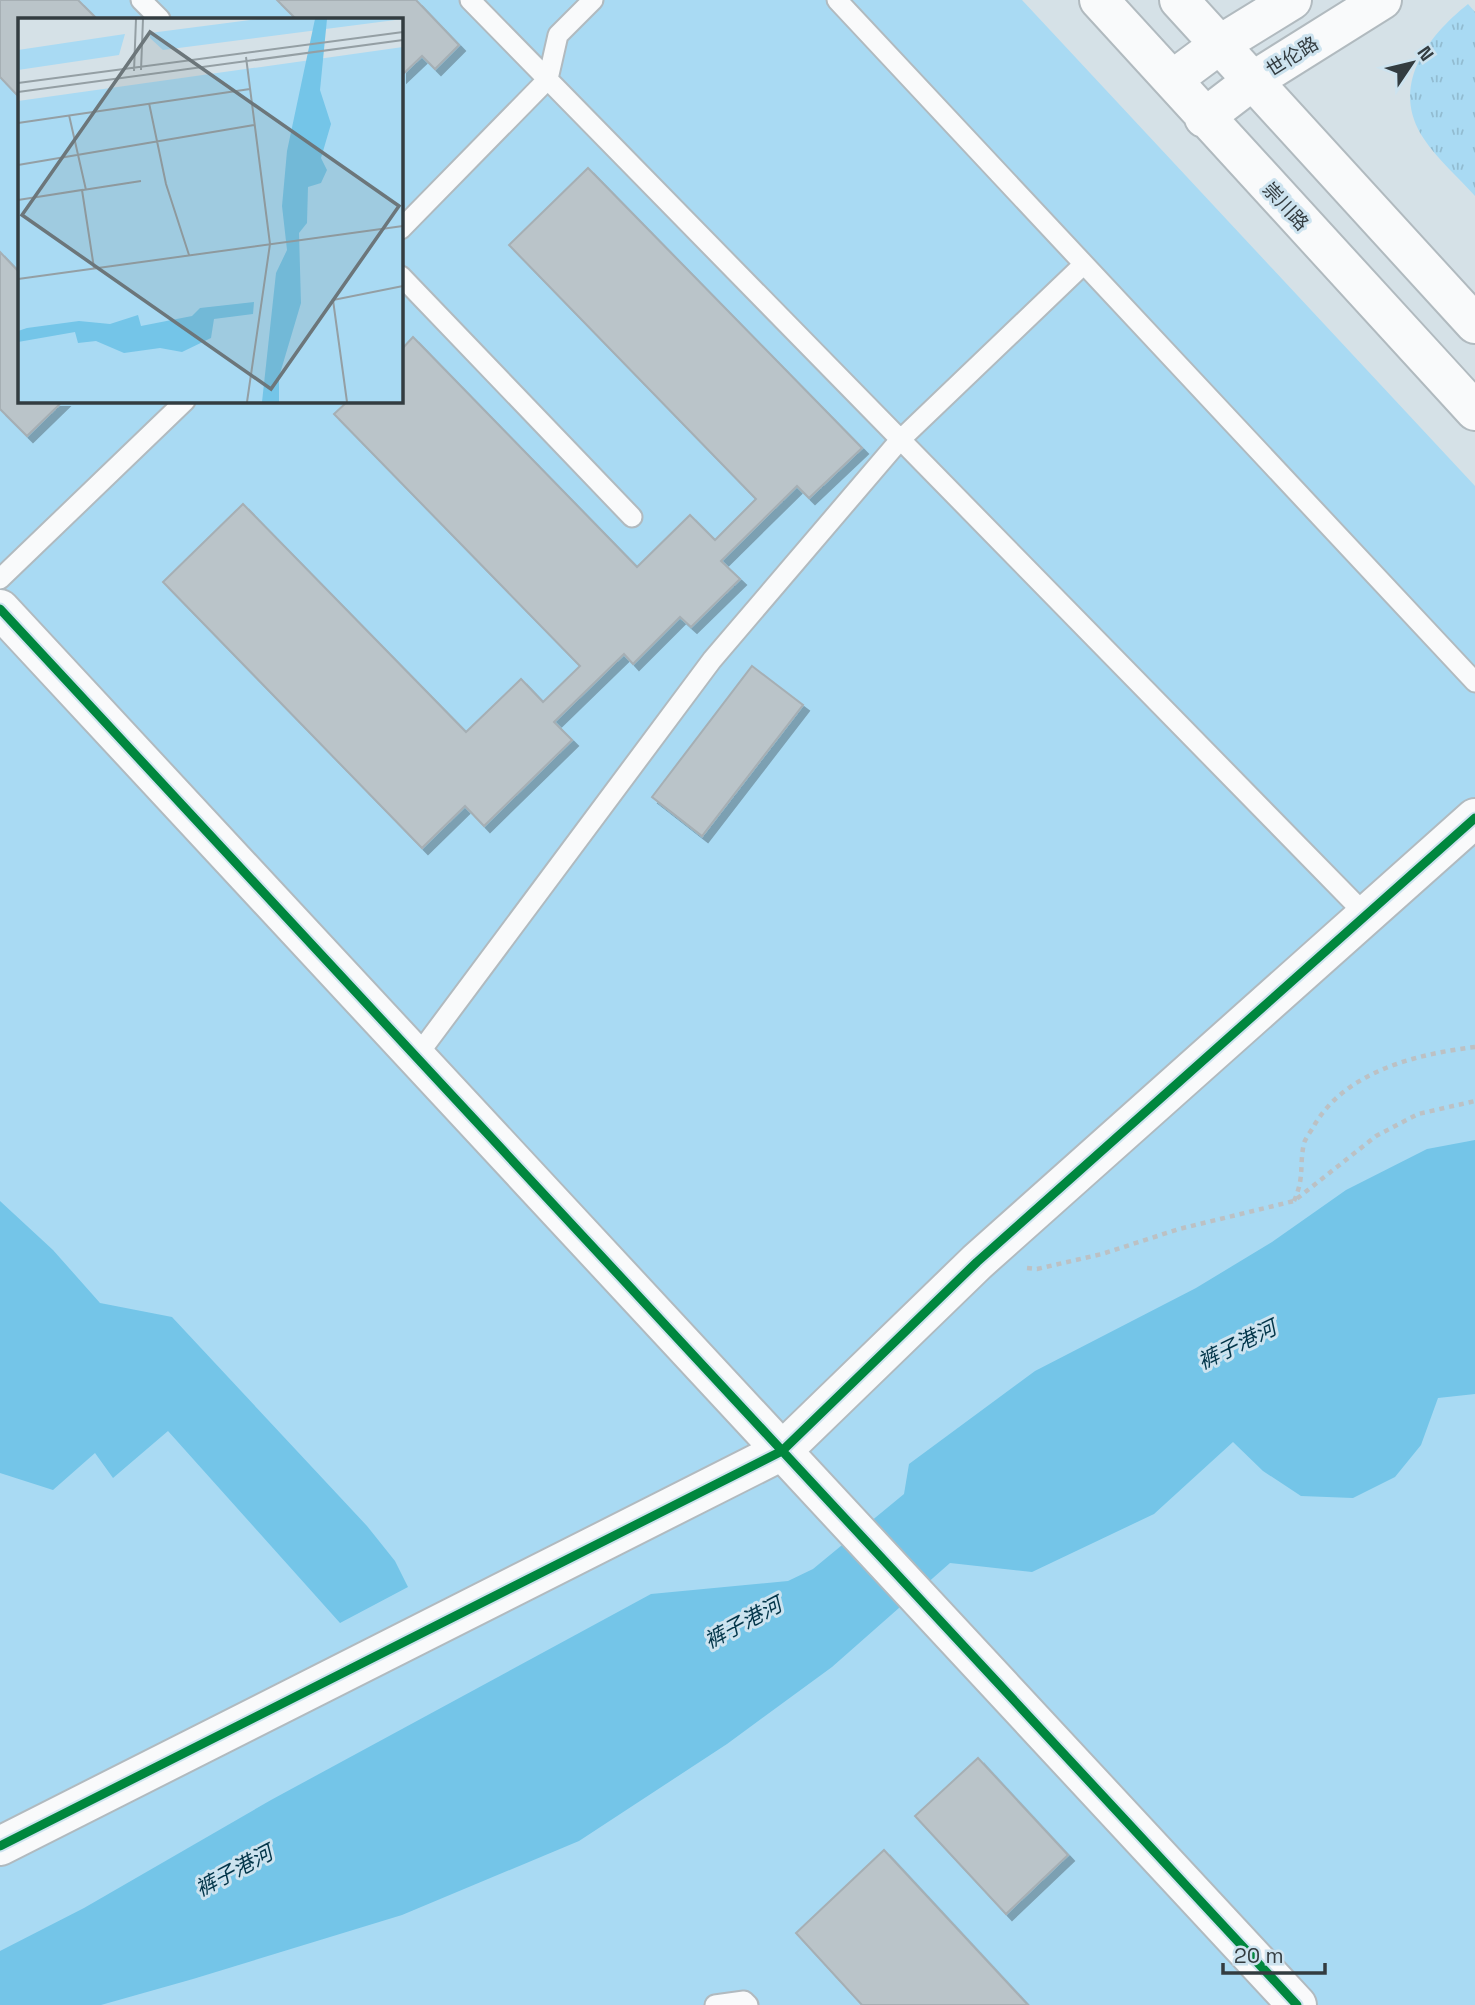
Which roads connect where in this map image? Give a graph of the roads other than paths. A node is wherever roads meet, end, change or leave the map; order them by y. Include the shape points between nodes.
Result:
1 (141, 0) edge
2 (470, 0) edge
3 (593, 0) edge
4 (837, 0) edge
5 (1099, 0) edge
6 (1179, 0) edge
7 (1292, 0) edge
8 (1382, 0) edge
9 (159, 18) edge
10 (1219, 45) junction
11 (548, 79) junction
12 (1172, 80) junction
13 (1251, 82) junction
14 (1204, 118) junction
15 (402, 228) edge
16 (1084, 264) junction
17 (402, 277) edge
18 (1475, 324) edge
19 (185, 402) edge
20 (1475, 411) edge
21 (899, 441) junction
22 (632, 517) dead end
23 (0, 579) edge
24 (0, 609) edge
25 (1475, 681) edge
26 (1475, 818) edge
27 (1366, 915) junction
28 (417, 1056) junction
29 (782, 1451) junction
30 (0, 1846) edge
31 (715, 2005) edge
32 (748, 2005) edge
33 (1297, 2005) edge

1 - 9 lane
2 - 11 lane
3 - 11 lane via 558,35
4 - 16 lane
5 - 12 street, 崇川路
6 - 10 street
7 - 10 street
8 - 13 street, 世伦路
10 - 12 street
10 - 13 street
11 - 15 lane
11 - 21 lane
12 - 14 street, 崇川路
13 - 14 street, 世伦路
13 - 18 street
14 - 20 street, 崇川路
16 - 21 lane
16 - 25 lane
17 - 22 lane
19 - 23 lane
21 - 27 lane
21 - 28 lane via 712,660
24 - 28 street
26 - 27 street
27 - 29 street via 977,1262
28 - 29 street
29 - 30 street
29 - 33 street
31 - 32 lane via 744,2001

